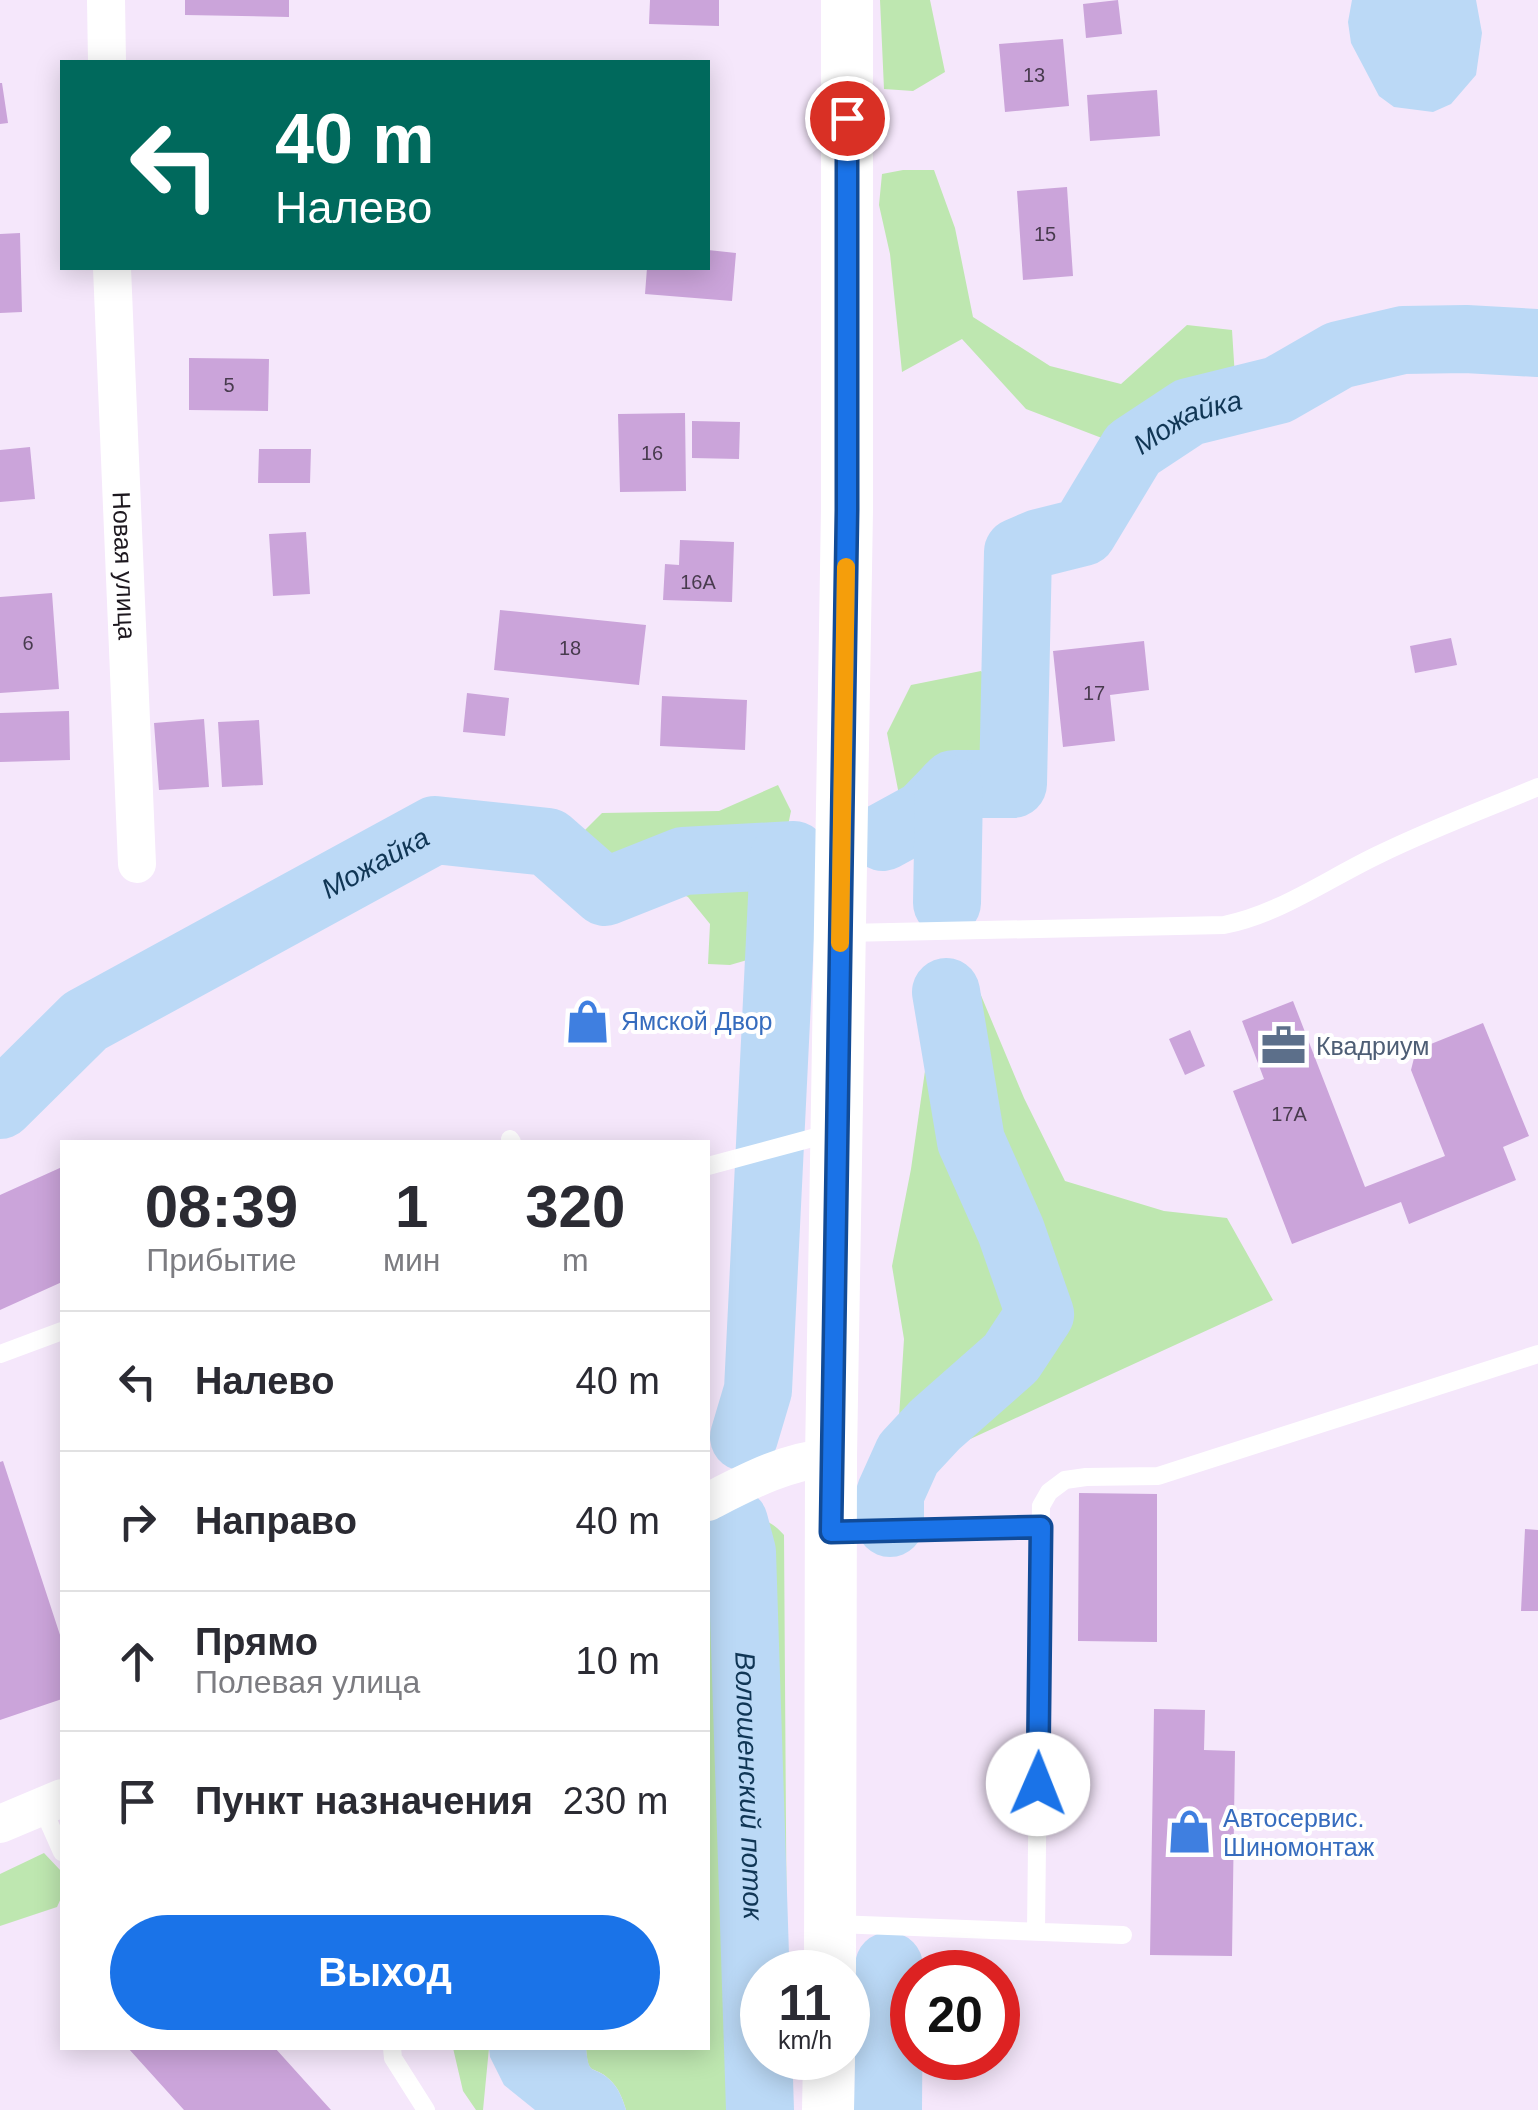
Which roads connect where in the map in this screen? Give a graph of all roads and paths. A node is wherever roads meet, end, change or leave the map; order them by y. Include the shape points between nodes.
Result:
1 (106, 0) edge
2 (847, 0) edge
3 (107, 60) edge
4 (112, 270) edge
5 (1538, 787) edge
6 (138, 864) dead end
7 (840, 933) junction
8 (837, 1132) junction
9 (710, 1165) edge
10 (60, 1332) edge
11 (0, 1354) edge
12 (1538, 1354) edge
13 (831, 1457) junction
14 (710, 1501) edge
15 (1041, 1527) junction
16 (831, 1532) junction
17 (52, 1802) edge
18 (0, 1824) edge
19 (60, 1842) edge
20 (1036, 1931) junction
21 (1124, 1935) dead end
22 (830, 1948) edge
23 (392, 2050) edge
24 (829, 2080) edge
25 (426, 2110) edge
26 (828, 2110) edge

1 - 3 street
2 - 7 main road
4 - 6 street, Новая улица
5 - 7 lane via 1380,854 1246,921
7 - 8 main road
8 - 9 lane
8 - 13 main road
10 - 11 lane
12 - 15 lane via 1158,1476 1065,1480 1041,1506
13 - 14 street via 778,1467
13 - 16 main road
15 - 16 lane
15 - 20 lane
16 - 22 main road
17 - 18 street
17 - 19 lane
20 - 21 lane
20 - 22 lane
23 - 25 lane
24 - 26 main road

